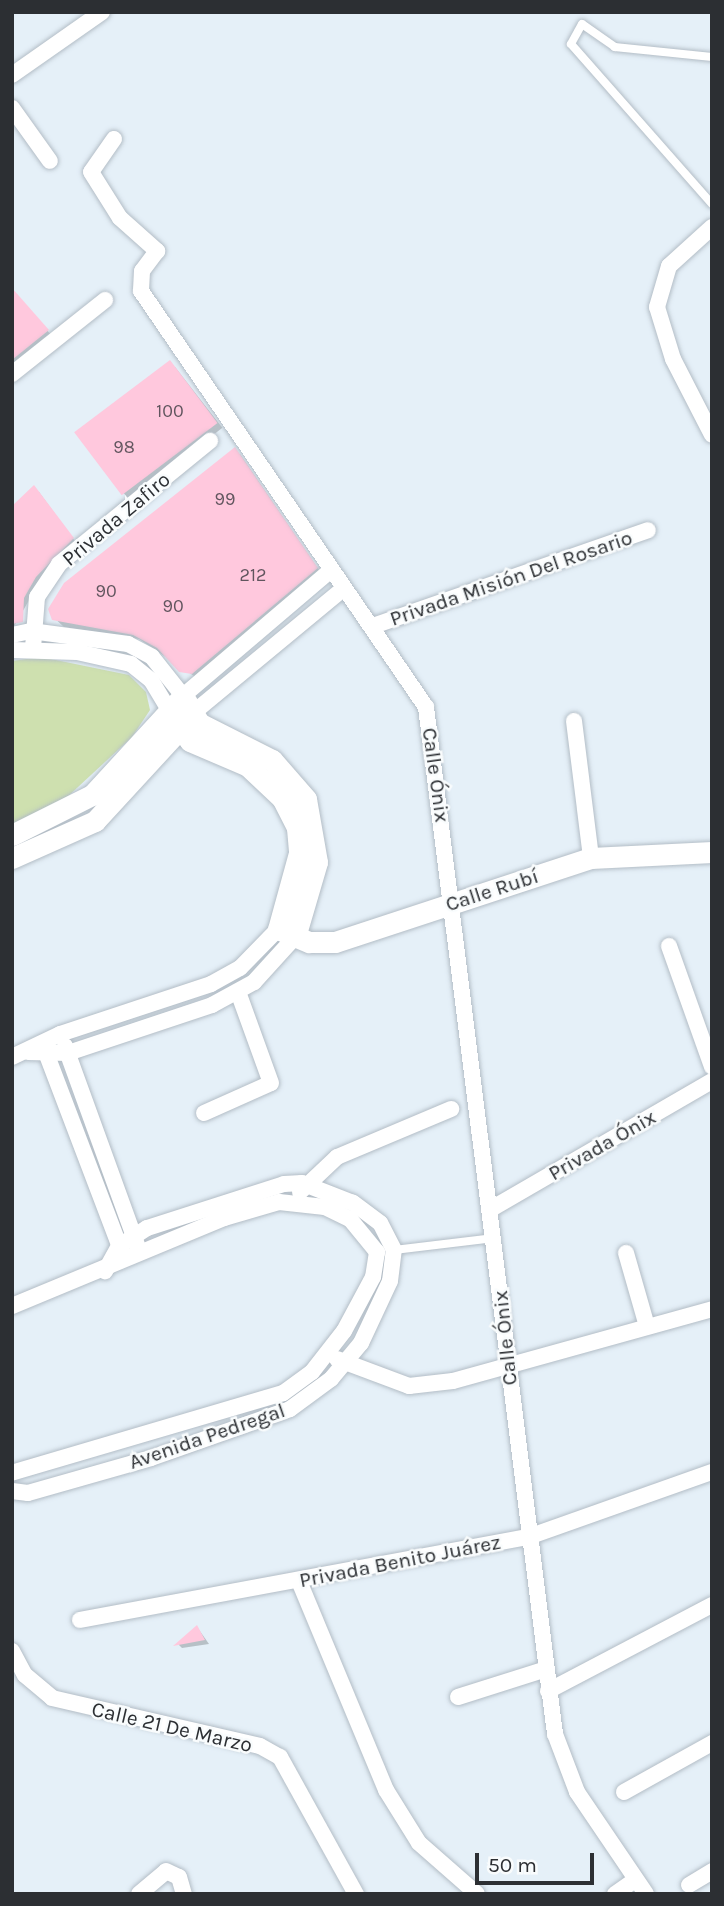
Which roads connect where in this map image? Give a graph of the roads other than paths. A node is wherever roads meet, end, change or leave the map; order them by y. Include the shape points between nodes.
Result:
1 (102, 12) edge
2 (712, 57) edge
3 (12, 75) edge
4 (12, 108) edge
5 (114, 139) dead end
6 (50, 161) dead end
7 (712, 204) edge
8 (712, 227) edge
9 (105, 300) dead end
10 (12, 374) edge
11 (712, 435) edge
12 (210, 442) dead end
13 (648, 530) dead end
14 (331, 570) junction
15 (344, 589) junction
16 (373, 626) junction
17 (31, 631) junction
18 (12, 635) edge
19 (33, 648) junction
20 (12, 650) edge
21 (182, 706) junction
22 (574, 721) dead end
23 (180, 731) junction
24 (12, 835) edge
25 (712, 852) edge
26 (12, 858) edge
27 (591, 858) junction
28 (453, 902) junction
29 (287, 933) junction
30 (669, 946) dead end
31 (238, 992) junction
32 (60, 1034) junction
33 (45, 1050) junction
34 (68, 1053) junction
35 (12, 1058) edge
36 (712, 1067) edge
37 (712, 1081) edge
38 (452, 1110) dead end
39 (204, 1114) dead end
40 (302, 1183) junction
41 (297, 1201) junction
42 (491, 1209) junction
43 (133, 1236) junction
44 (494, 1238) junction
45 (119, 1246) junction
46 (394, 1250) junction
47 (626, 1253) dead end
48 (133, 1260) junction
49 (105, 1271) junction
50 (12, 1306) edge
51 (712, 1310) edge
52 (647, 1326) junction
53 (328, 1354) junction
54 (345, 1364) junction
55 (508, 1367) junction
56 (712, 1472) edge
57 (12, 1473) edge
58 (12, 1491) edge
59 (528, 1537) junction
60 (299, 1581) junction
61 (712, 1605) edge
62 (80, 1620) dead end
63 (12, 1651) edge
64 (543, 1670) junction
65 (548, 1691) junction
66 (458, 1697) dead end
67 (712, 1743) edge
68 (624, 1792) dead end
69 (712, 1871) edge
70 (635, 1880) junction
71 (689, 1885) dead end
72 (139, 1894) edge
73 (184, 1894) edge
74 (356, 1894) edge
75 (477, 1894) edge
76 (615, 1894) edge
77 (646, 1894) edge

1 - 3 street
2 - 7 lane via 615,47 582,24 571,44
4 - 6 street
5 - 14 street, Calle Ónix via 91,172 120,218 157,251 142,271 141,291
8 - 11 street via 669,265 657,307 673,359
9 - 10 street
12 - 17 street, Privada Zafiro via 59,564 37,597
13 - 16 street, Privada Misión Del Rosario
14 - 15 street, Calle Ónix
14 - 21 street
15 - 16 street, Calle Ónix
15 - 21 street
16 - 28 street, Calle Ónix via 426,707
17 - 18 street
17 - 19 street, Privada Zafiro
17 - 21 street via 128,644 152,657
19 - 20 street
19 - 21 street via 131,664
21 - 23 street
21 - 24 street via 92,795
21 - 29 street via 205,728 272,760 306,799 317,862
22 - 27 street
23 - 26 street via 95,821
23 - 29 street via 260,775 293,817 298,869
25 - 27 street, Calle Rubí
27 - 28 street, Calle Rubí
28 - 29 street, Calle Rubí via 335,942
28 - 42 street, Calle Ónix
29 - 31 street via 271,968
29 - 32 street via 211,984
30 - 36 street
31 - 34 street
31 - 39 street via 271,1083
32 - 33 street
32 - 34 street
33 - 34 street
33 - 35 street
33 - 45 street
34 - 43 street
37 - 42 street, Privada Ónix
38 - 40 street via 366,1142
40 - 41 street
40 - 43 street via 239,1194
40 - 46 street via 370,1215
41 - 48 street via 225,1218
41 - 53 street, Avenida Pedregal via 350,1219 377,1252 363,1300
42 - 44 street, Calle Ónix
43 - 45 street
43 - 48 street
44 - 46 lane
44 - 55 street, Calle Ónix
45 - 48 street
45 - 49 street
46 - 54 street, Avenida Pedregal via 382,1301
47 - 52 street
48 - 49 street
49 - 50 street
51 - 52 street
52 - 55 street
53 - 54 street
53 - 57 street, Avenida Pedregal via 298,1383 263,1402
54 - 55 street via 409,1386
54 - 58 street, Avenida Pedregal via 315,1392 264,1422 28,1493
55 - 59 street, Calle Ónix
56 - 59 street, Privada Benito Juárez
59 - 60 street, Privada Benito Juárez
59 - 64 street, Calle Ónix
60 - 62 street, Privada Benito Juárez
60 - 75 street via 386,1790 419,1843
61 - 65 street
63 - 74 street, Calle 21 De Marzo via 25,1675 52,1698 260,1746 280,1757
64 - 65 street, Calle Ónix
64 - 66 street
65 - 70 street, Calle Ónix via 555,1734 577,1793
67 - 68 street
69 - 71 street
70 - 76 street
70 - 77 street, Calle Ónix
72 - 73 street via 166,1871 179,1877

